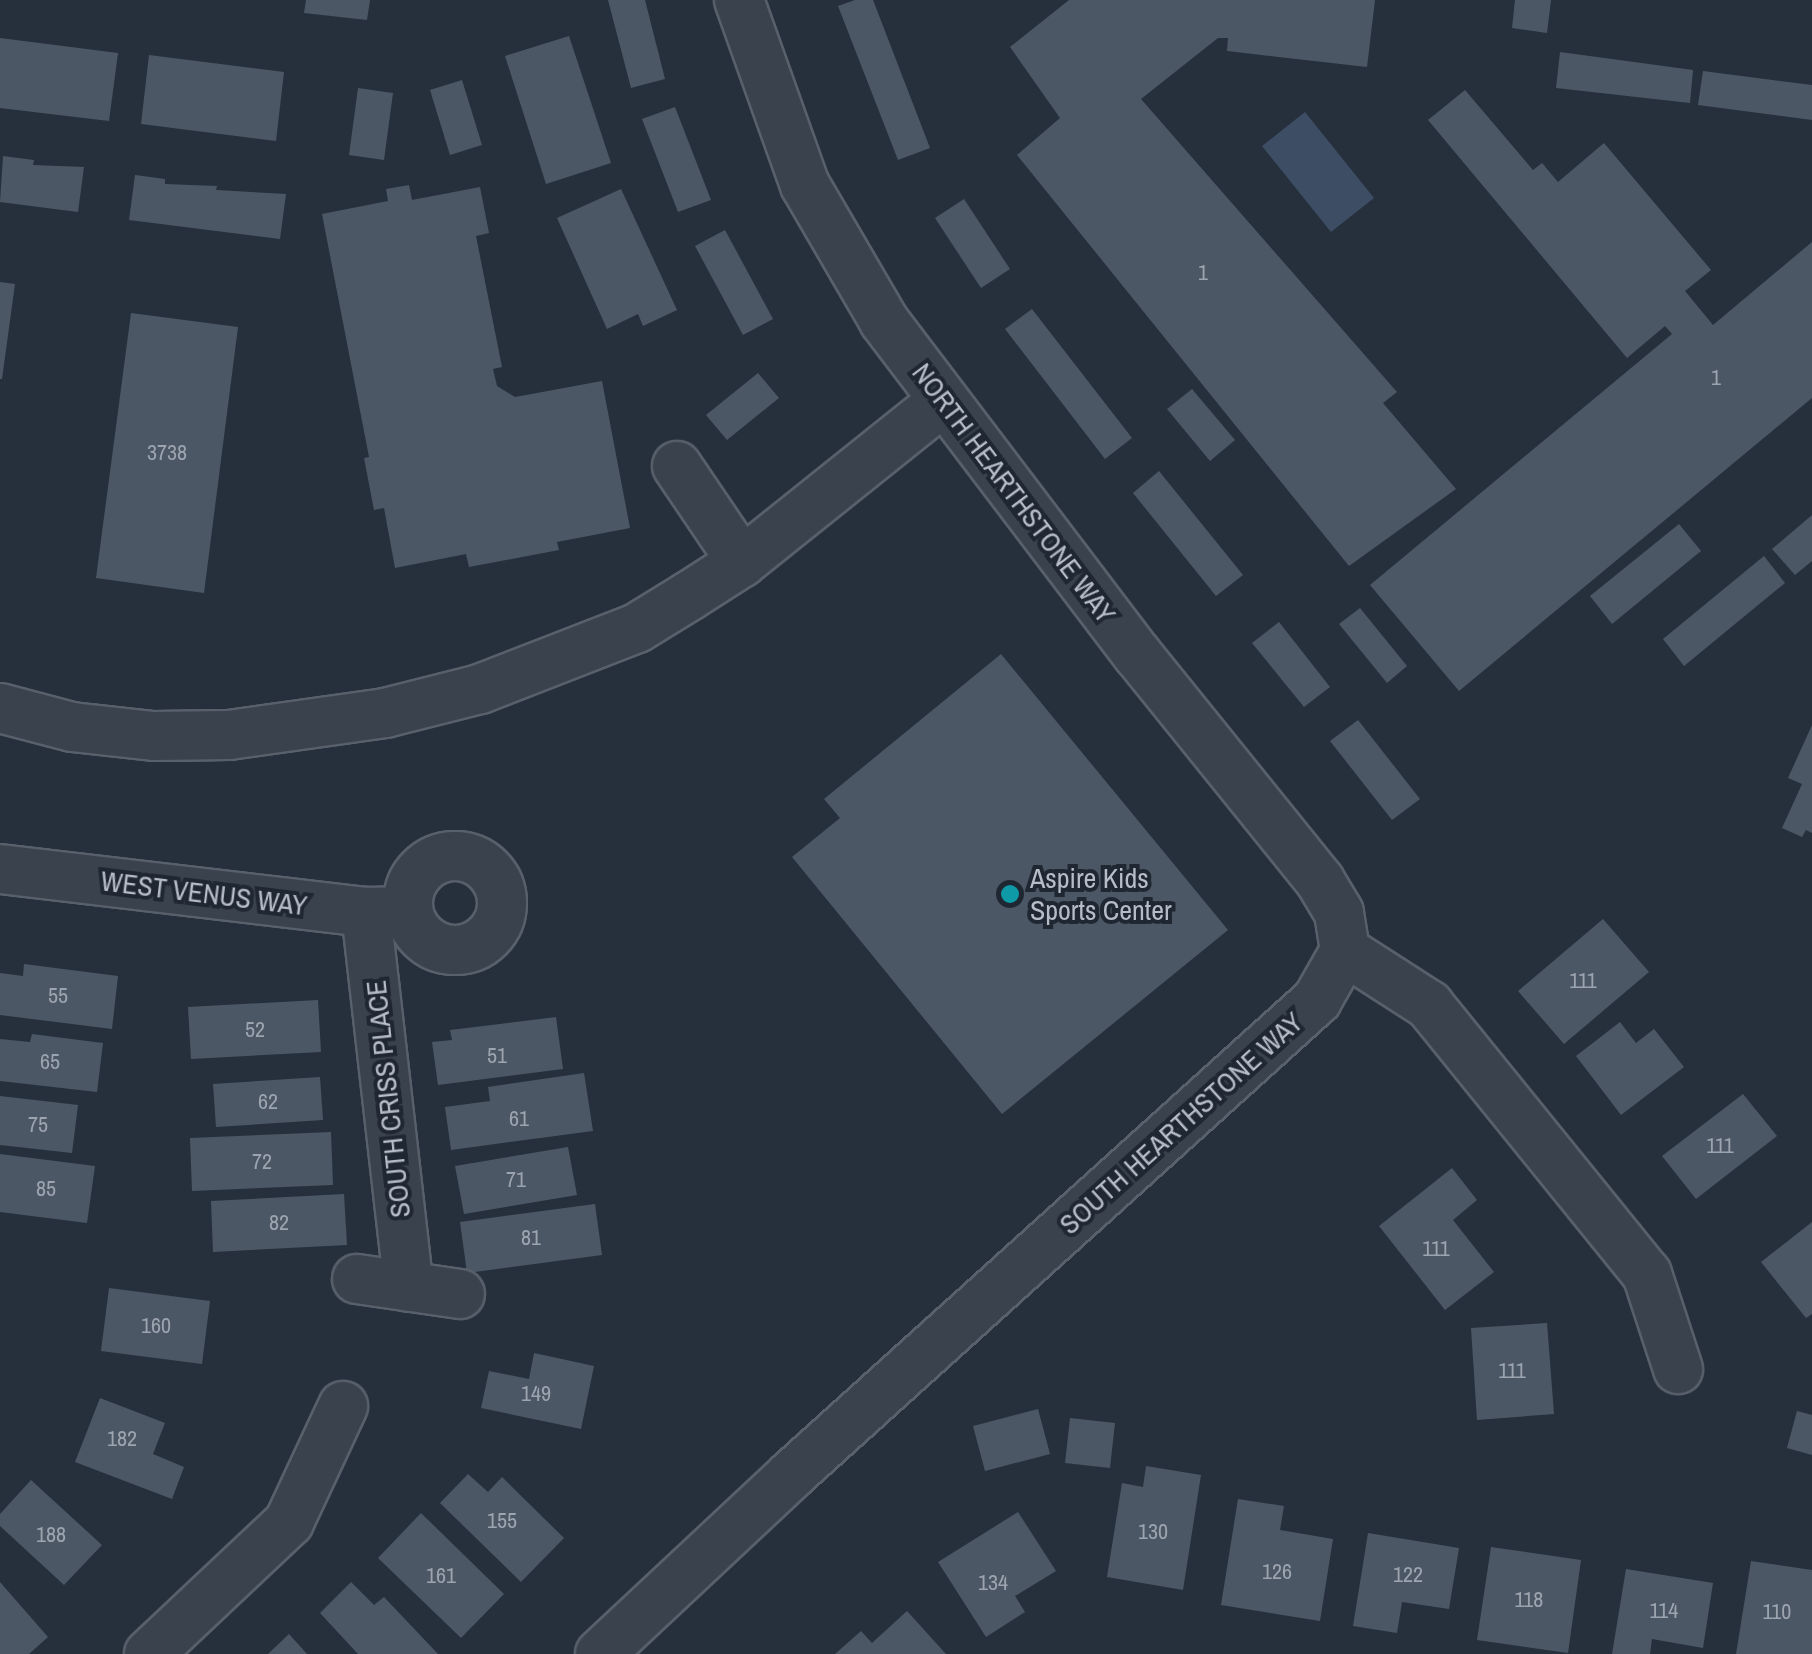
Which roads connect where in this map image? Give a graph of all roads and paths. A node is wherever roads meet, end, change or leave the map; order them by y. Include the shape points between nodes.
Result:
1 (739, 0) edge
2 (943, 401) junction
3 (677, 466) dead end
4 (742, 562) junction
5 (0, 708) edge
6 (0, 869) edge
7 (388, 912) joint
8 (1345, 951) junction
9 (357, 1279) dead end
10 (409, 1287) junction
11 (460, 1294) dead end
12 (1678, 1370) dead end
13 (343, 1406) dead end
14 (149, 1654) edge
15 (600, 1654) edge

1 - 2 street, NORTH HEARTHSTONE WAY via 805,184 884,321
2 - 4 street
2 - 8 street, NORTH HEARTHSTONE WAY via 1320,881 1338,913
3 - 4 street
4 - 5 street via 637,628 556,663 385,714 293,729 154,736 72,727
6 - 7 street, WEST VENUS WAY
7 - 10 street, SOUTH CRISS PLACE
8 - 12 street via 1430,1005 1647,1274
8 - 15 street, SOUTH HEARTHSTONE WAY via 1317,1000
9 - 10 street
10 - 11 street
13 - 14 street via 289,1522

